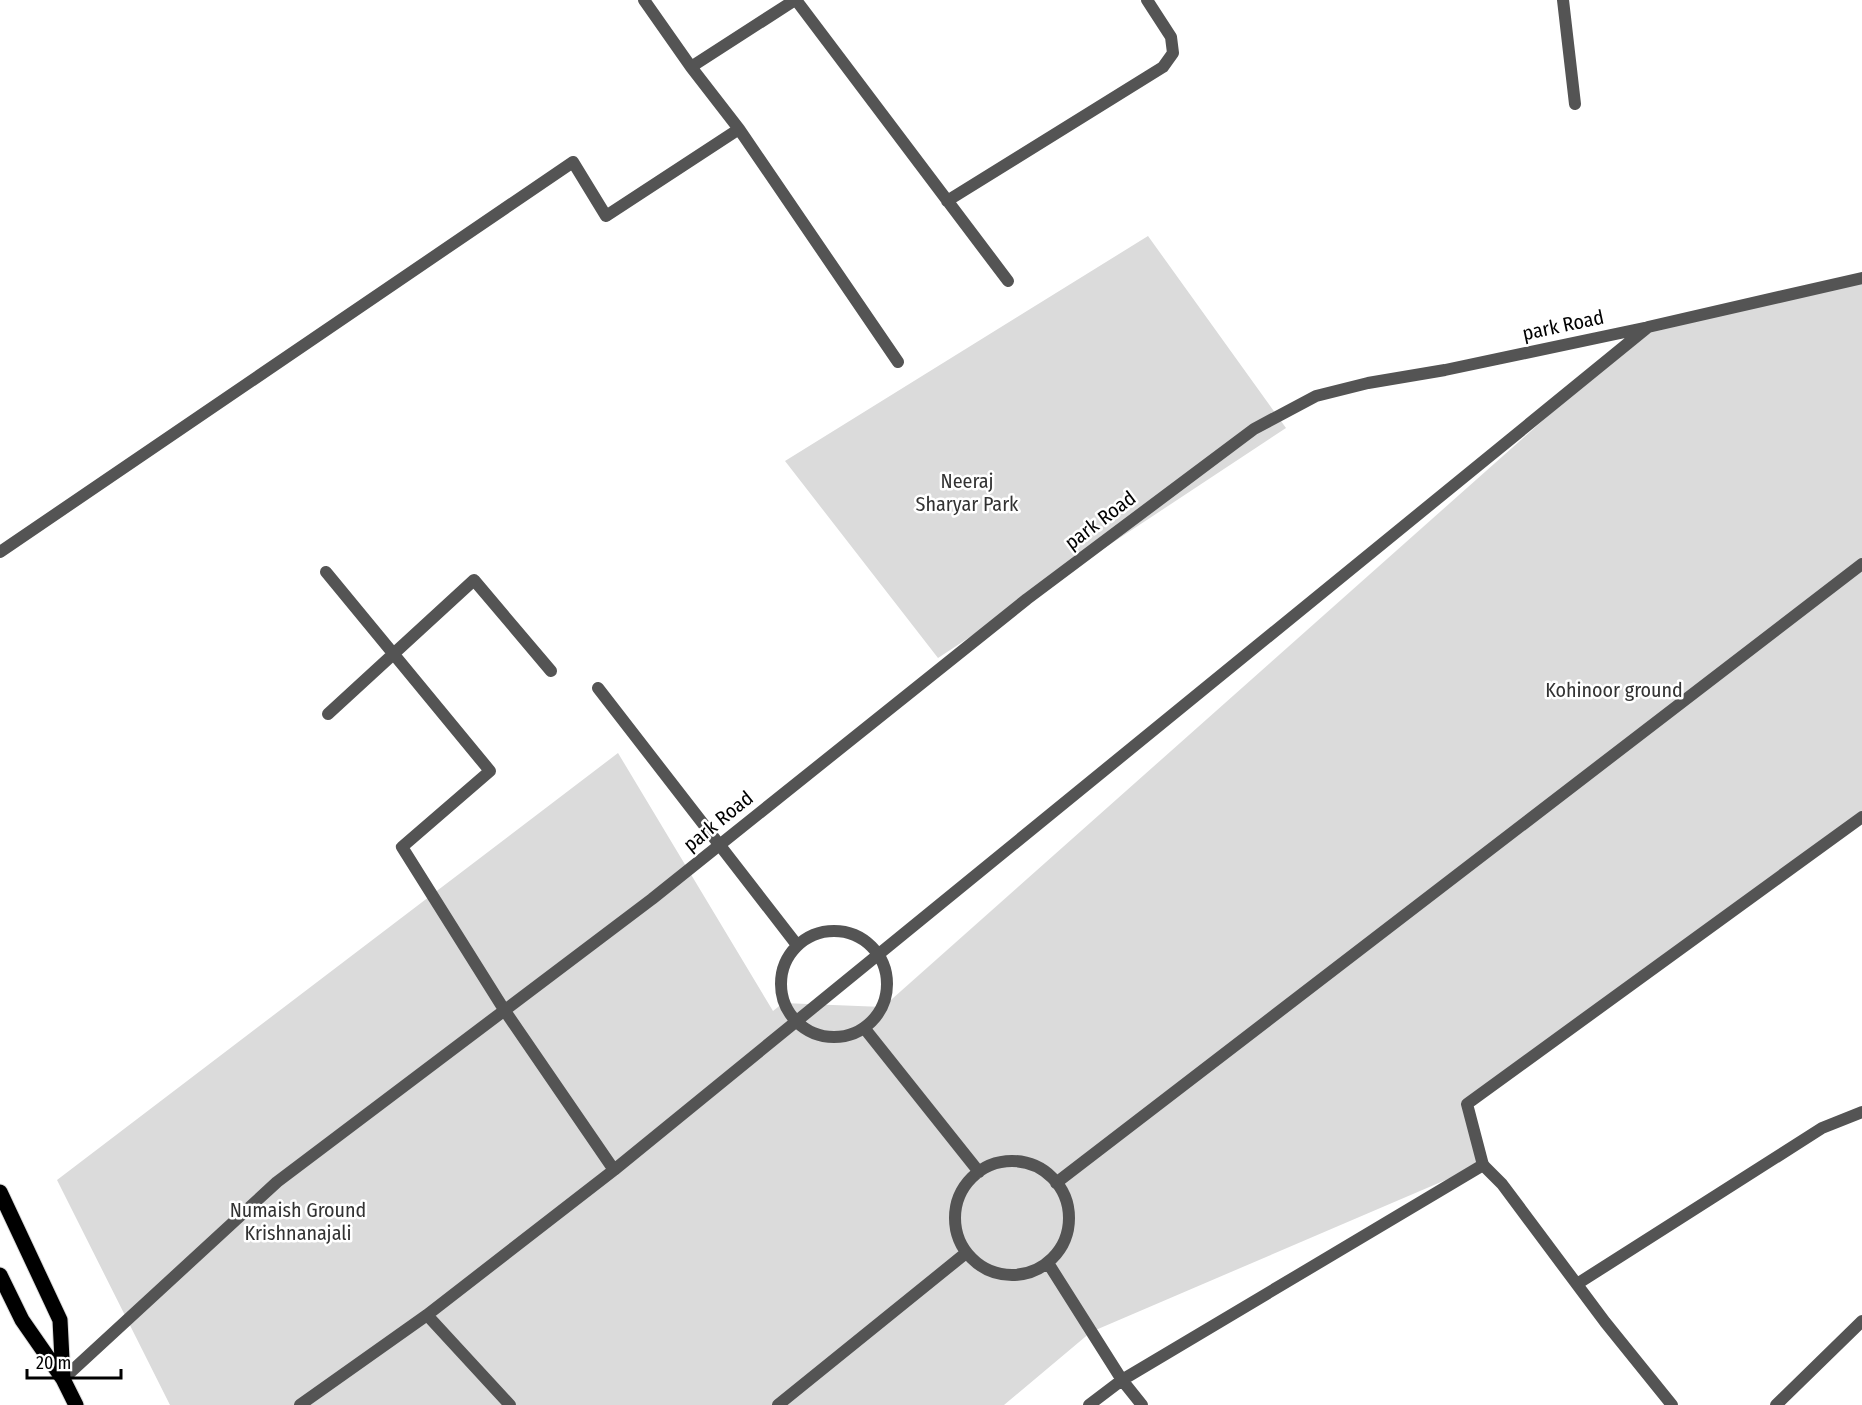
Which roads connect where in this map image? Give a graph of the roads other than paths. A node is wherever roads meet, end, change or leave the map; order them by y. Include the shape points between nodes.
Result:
1 (644, 0) edge
2 (796, 0) edge
3 (1148, 0) edge
4 (1563, 0) edge
5 (692, 67) junction
6 (1575, 104) dead end
7 (740, 129) junction
8 (947, 201) junction
9 (1862, 278) edge
10 (1008, 281) dead end
11 (1648, 327) junction
12 (898, 362) dead end
13 (0, 552) edge
14 (1862, 564) edge
15 (326, 572) dead end
16 (393, 653) junction
17 (551, 671) dead end
18 (598, 688) dead end
19 (328, 714) dead end
20 (1862, 817) edge
21 (720, 844) junction
22 (797, 945) junction
23 (877, 954) junction
24 (505, 1011) junction
25 (795, 1021) junction
26 (865, 1029) junction
27 (1862, 1112) edge
28 (1483, 1165) junction
29 (614, 1170) junction
30 (979, 1172) junction
31 (1056, 1183) junction
32 (0, 1192) edge
33 (966, 1253) junction
34 (1047, 1263) junction
35 (0, 1275) edge
36 (1577, 1284) junction
37 (427, 1315) junction
38 (1862, 1322) edge
39 (63, 1379) junction
40 (1122, 1380) junction
41 (76, 1405) edge
42 (300, 1405) edge
43 (510, 1405) edge
44 (778, 1405) edge
45 (1089, 1405) edge
46 (1142, 1405) edge
47 (1672, 1405) edge
48 (1776, 1405) edge

1 - 5 street
2 - 5 street
2 - 8 street
3 - 8 street via 1170,37 1173,53 1163,67
4 - 6 street
5 - 7 street
7 - 12 street
7 - 13 street via 606,216 573,162
8 - 10 street
9 - 11 street, park Road
11 - 21 street, park Road via 1316,396 1254,429 1018,607
11 - 23 street
14 - 31 street
15 - 16 street
16 - 17 street via 474,580
16 - 19 street
16 - 24 street via 490,771 402,847
18 - 21 street
20 - 28 street via 1467,1104
21 - 22 street
21 - 24 street, park Road
22 - 23 street via 815,934 836,931 857,935
22 - 25 street via 785,962 780,982 783,1003
23 - 25 street
23 - 26 street via 885,966 888,987 883,1007
24 - 29 street
24 - 39 street, park Road via 277,1182
25 - 26 street via 812,1033 832,1038
25 - 29 street
26 - 30 street
27 - 36 street via 1822,1128
28 - 36 street via 1502,1184
28 - 40 street
29 - 37 street
30 - 31 street via 996,1163 1019,1161 1040,1168
30 - 33 street via 962,1190 955,1211 956,1233
31 - 34 street via 1067,1203 1069,1225 1062,1246
32 - 39 main road via 60,1320
33 - 34 street via 984,1268 1005,1275 1027,1273
33 - 44 street
34 - 40 street
35 - 39 main road via 22,1320
36 - 47 street
37 - 42 street
37 - 43 street
38 - 48 street
39 - 41 main road
40 - 45 street
40 - 46 street

